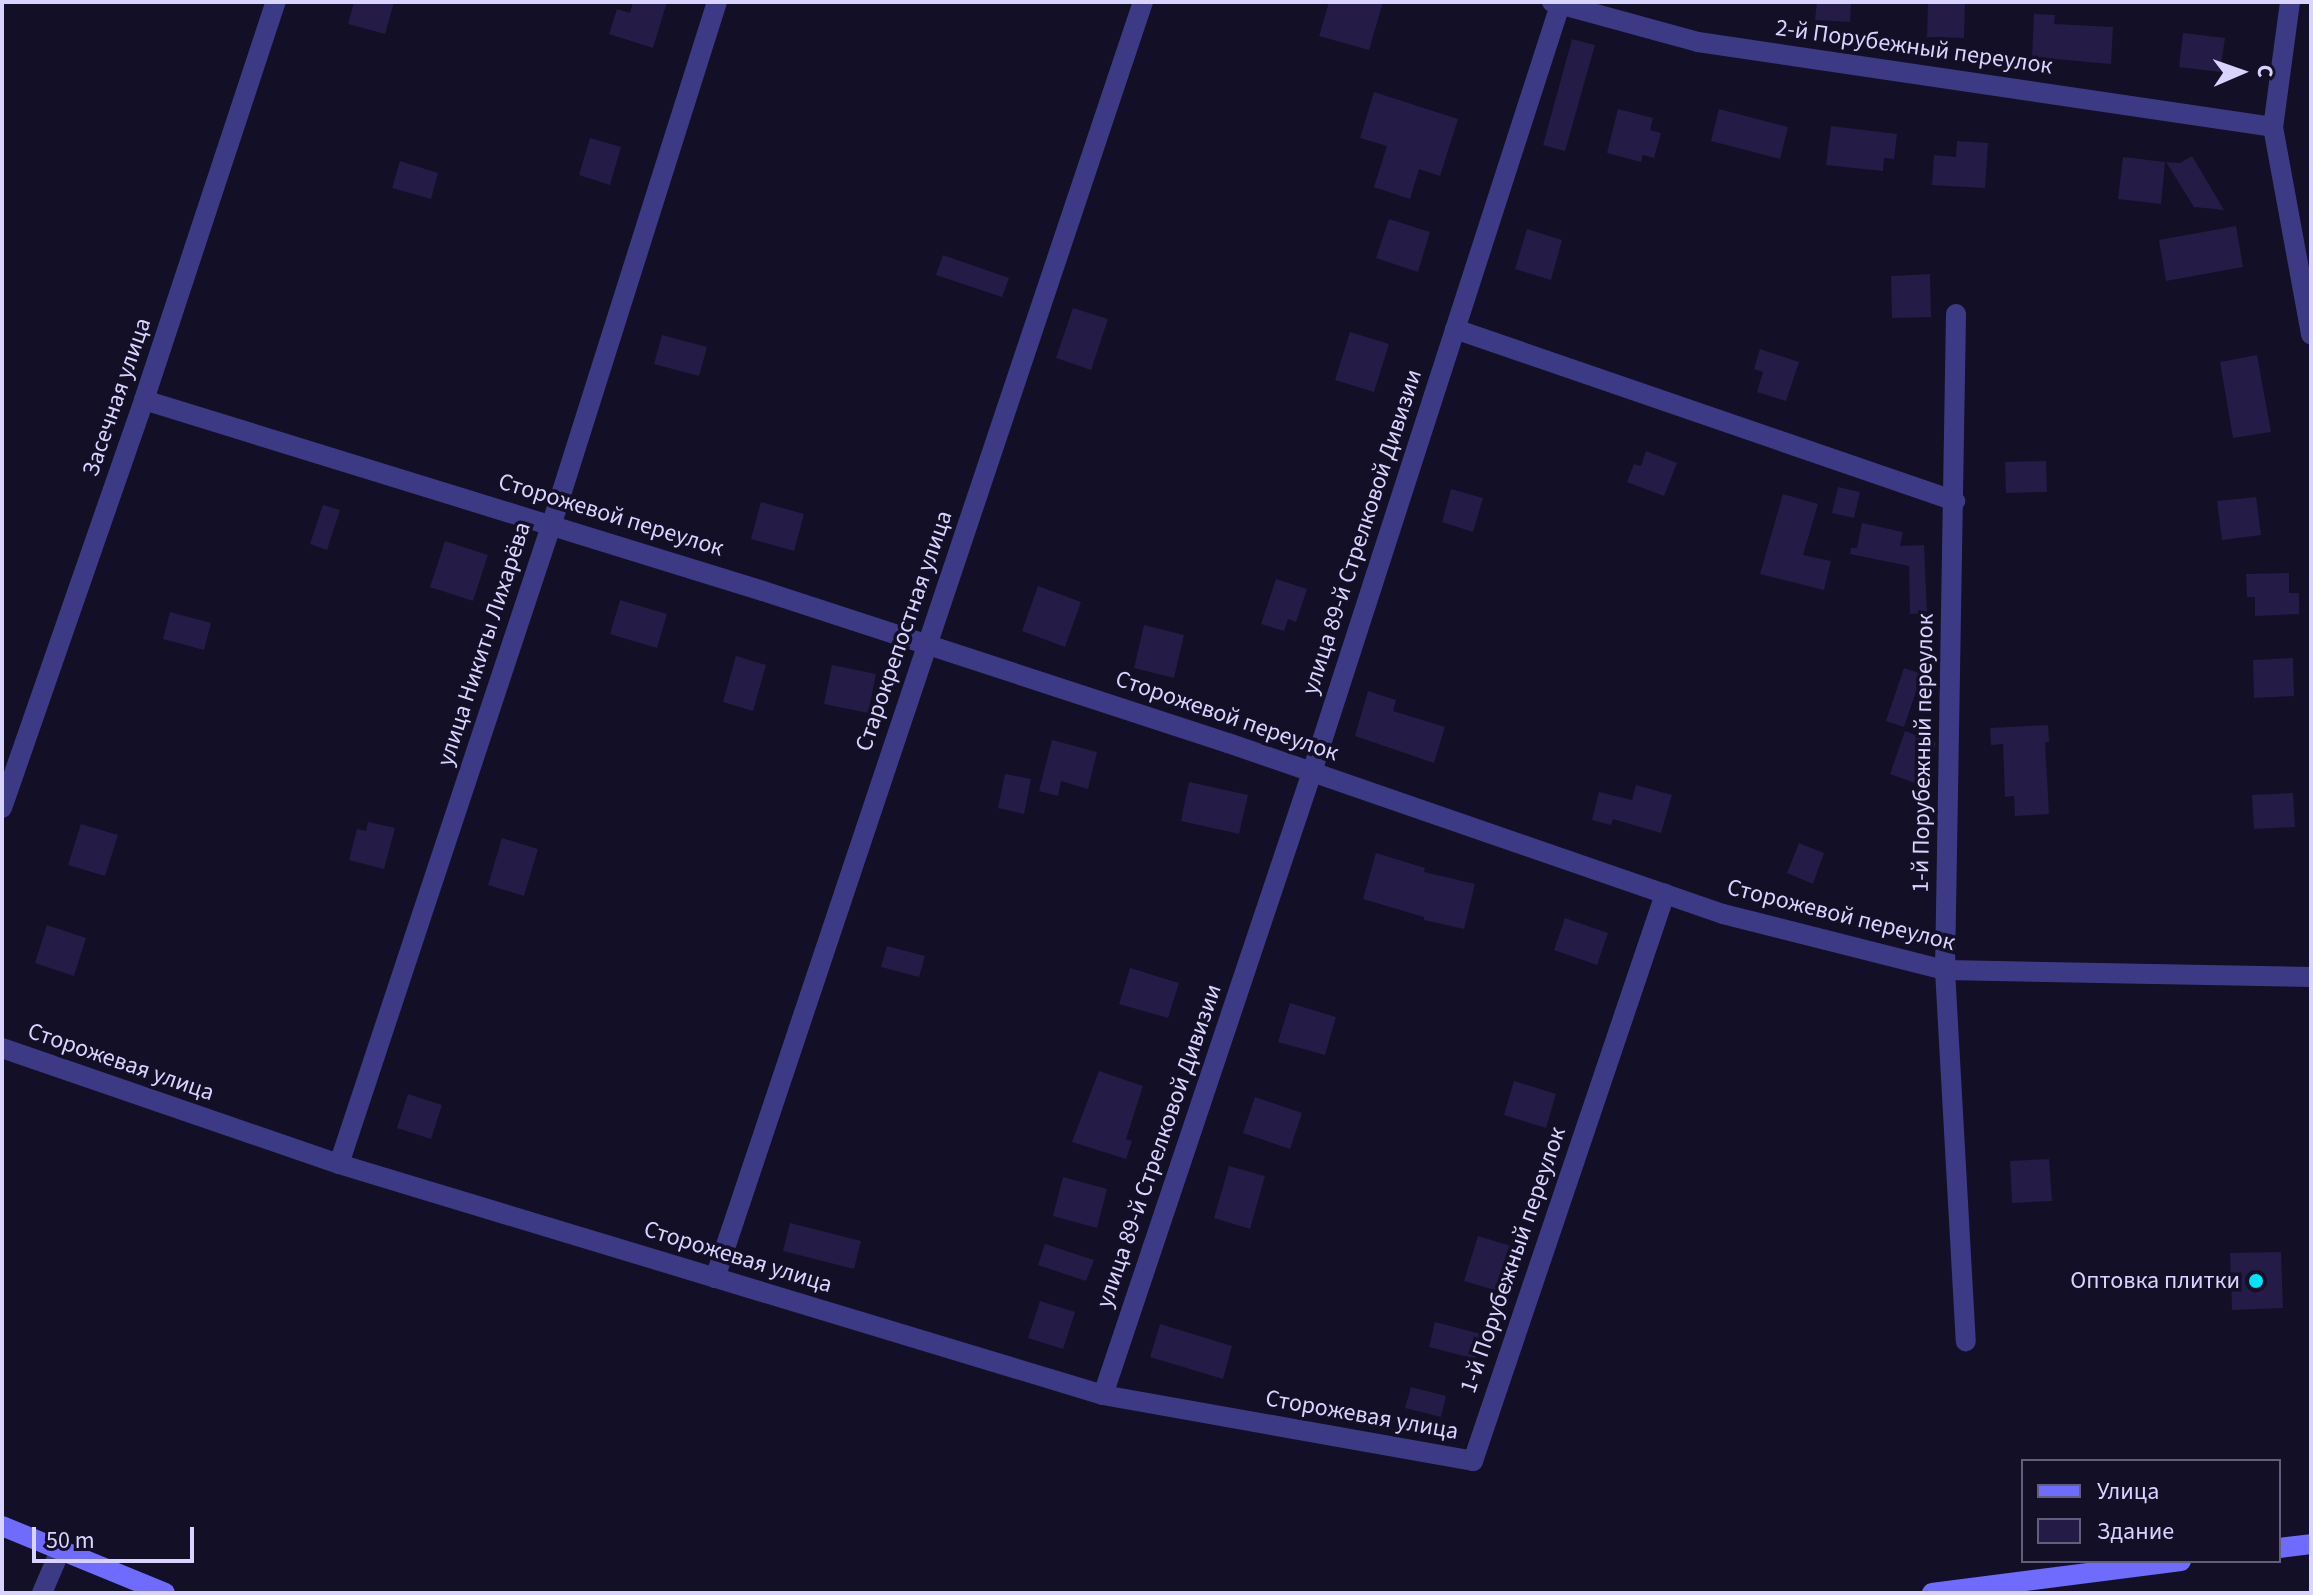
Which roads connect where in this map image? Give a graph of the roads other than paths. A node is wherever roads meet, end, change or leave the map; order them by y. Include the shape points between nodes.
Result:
1 (276, 2) edge
2 (717, 2) edge
3 (1143, 2) edge
4 (2290, 2) edge
5 (1558, 3) edge
6 (2273, 127) junction
7 (1956, 314) dead end
8 (1455, 329) junction
9 (2311, 335) edge
10 (144, 400) junction
11 (1955, 501) junction
12 (552, 523) junction
13 (927, 644) junction
14 (1312, 772) junction
15 (2, 808) edge
16 (1665, 894) junction
17 (1945, 970) junction
18 (2311, 977) edge
19 (2, 1048) edge
20 (339, 1164) junction
21 (715, 1278) junction
22 (1966, 1341) dead end
23 (1103, 1395) junction
24 (1473, 1461) joint
25 (2, 1526) edge
26 (2311, 1544) edge
27 (2281, 1548) edge
28 (60, 1551) junction
29 (2165, 1563) edge
30 (42, 1593) edge
31 (165, 1593) edge
32 (1932, 1593) edge

1 - 10 street, Засечная улица
2 - 12 street, улица Никиты Лихарёва
3 - 13 street, Старокрепостная улица
4 - 6 street
5 - 6 street, 2-й Порубежный переулок via 1698,42
5 - 8 street, улица 89-й Стрелковой Дивизии
6 - 9 street
7 - 11 street, 1-й Порубежный переулок
8 - 11 street
8 - 14 street, улица 89-й Стрелковой Дивизии
10 - 12 street, Сторожевой переулок
10 - 15 street, Засечная улица
11 - 17 street, 1-й Порубежный переулок
12 - 13 street, Сторожевой переулок
12 - 20 street, улица Никиты Лихарёва
13 - 14 street, Сторожевой переулок
13 - 21 street, Старокрепостная улица
14 - 16 street, Сторожевой переулок
14 - 23 street, улица 89-й Стрелковой Дивизии
16 - 17 street, Сторожевой переулок via 1723,914
16 - 24 street, 1-й Порубежный переулок
17 - 18 street, Сторожевой переулок
17 - 22 street, 1-й Порубежный переулок
19 - 20 street, Сторожевая улица
20 - 21 street, Сторожевая улица
21 - 23 street, Сторожевая улица
23 - 24 street, Сторожевая улица
25 - 28 main road
26 - 27 main road
28 - 30 street
28 - 31 main road
29 - 32 main road

